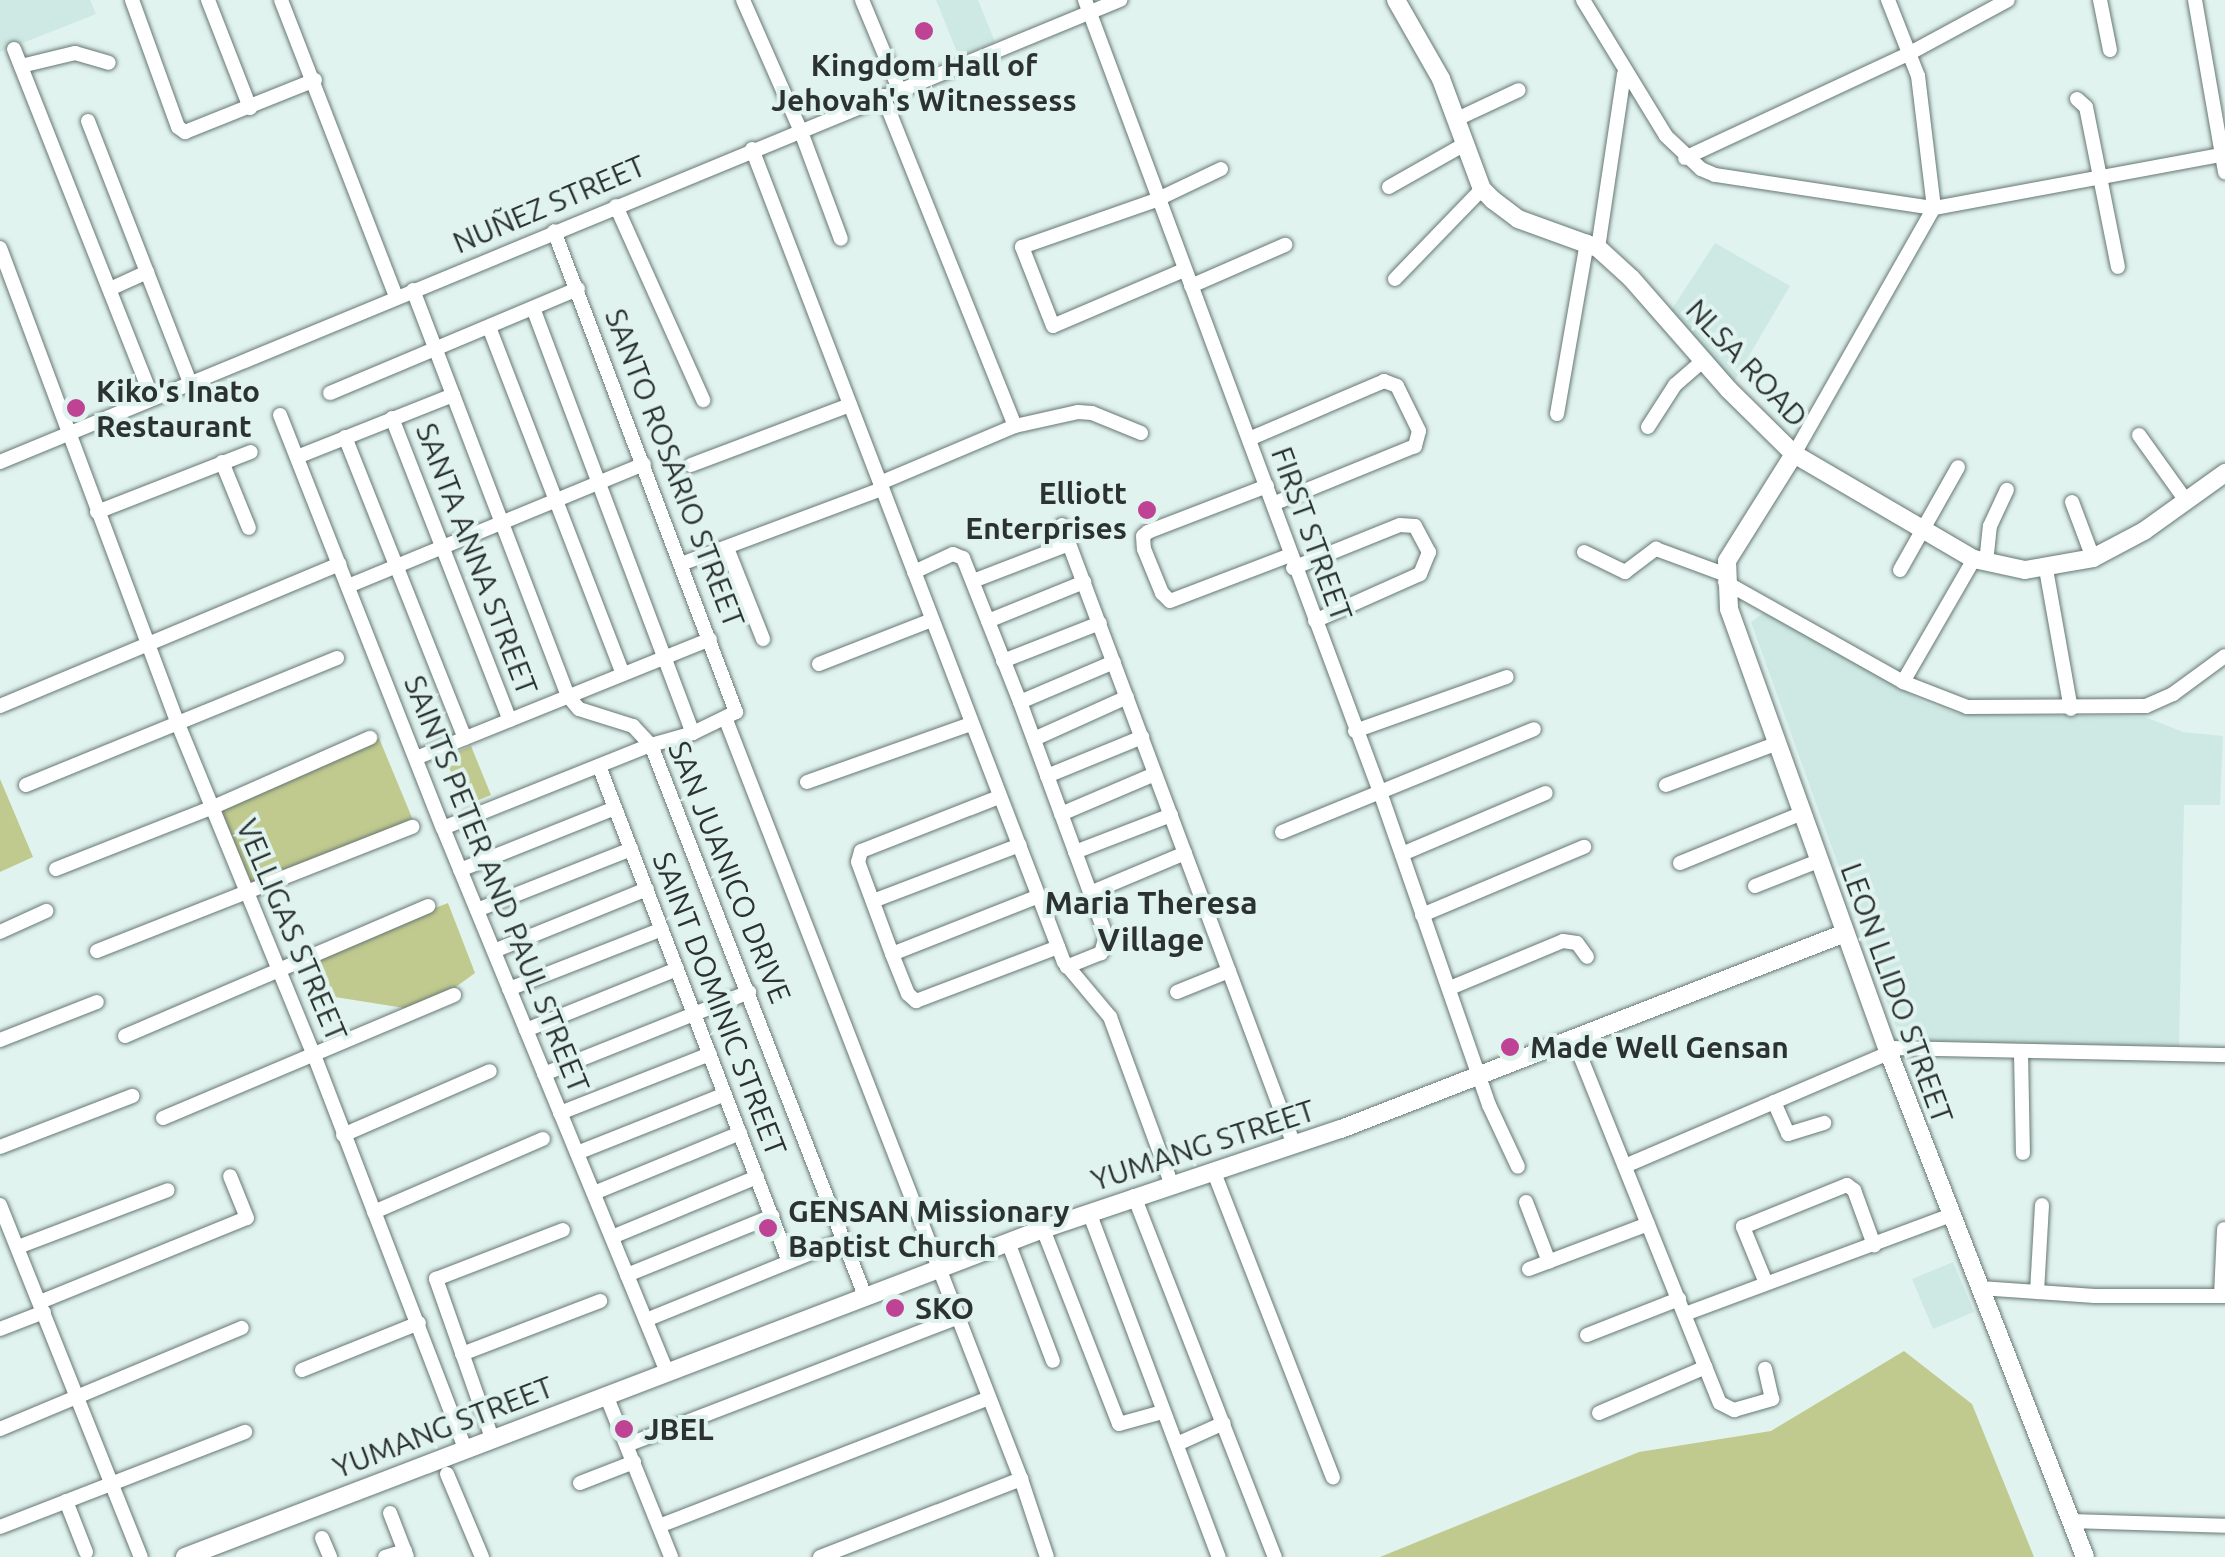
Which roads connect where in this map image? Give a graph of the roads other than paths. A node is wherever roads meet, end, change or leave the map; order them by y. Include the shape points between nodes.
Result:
1 (132, 0) edge
2 (208, 0) edge
3 (282, 0) edge
4 (743, 0) edge
5 (862, 0) edge
6 (1120, 0) edge
7 (1396, 0) edge
8 (1584, 0) edge
9 (1888, 0) edge
10 (2008, 0) edge
11 (2100, 0) edge
12 (2196, 0) edge
13 (1087, 6) edge
14 (14, 49) dead end
15 (2110, 50) dead end
16 (1910, 52) junction
17 (109, 64) dead end
18 (21, 66) junction
19 (1624, 74) junction
20 (315, 80) junction
21 (899, 89) junction
22 (1519, 90) dead end
23 (883, 96) junction
24 (2076, 99) dead end
25 (250, 108) junction
26 (1456, 119) junction
27 (88, 121) dead end
28 (800, 129) junction
29 (1465, 144) junction
30 (752, 149) junction
31 (2223, 154) edge
32 (1685, 158) junction
33 (1221, 169) dead end
34 (2225, 172) edge
35 (2099, 176) junction
36 (1389, 186) dead end
37 (1482, 189) junction
38 (1156, 200) junction
39 (616, 206) junction
40 (1934, 208) junction
41 (554, 232) junction
42 (841, 240) dead end
43 (1592, 245) junction
44 (1285, 246) dead end
45 (0, 248) edge
46 (2118, 267) dead end
47 (1184, 270) junction
48 (147, 272) junction
49 (1395, 279) dead end
50 (1191, 286) junction
51 (110, 289) junction
52 (578, 289) junction
53 (412, 290) junction
54 (396, 297) junction
55 (533, 308) junction
56 (489, 326) junction
57 (436, 349) junction
58 (1703, 361) junction
59 (190, 382) junction
60 (330, 393) dead end
61 (453, 395) junction
62 (152, 398) junction
63 (703, 400) dead end
64 (850, 405) junction
65 (1557, 414) dead end
66 (280, 415) dead end
67 (392, 418) junction
68 (1015, 426) junction
69 (1648, 427) dead end
70 (68, 433) junction
71 (1141, 433) dead end
72 (2140, 436) dead end
73 (345, 438) junction
74 (1249, 439) junction
75 (251, 452) dead end
76 (1794, 454) junction
77 (297, 457) junction
78 (0, 462) edge
79 (222, 462) junction
80 (644, 464) junction
81 (691, 465) dead end
82 (1958, 467) dead end
83 (2225, 473) edge
84 (596, 483) junction
85 (881, 486) junction
86 (1267, 486) junction
87 (2007, 490) dead end
88 (556, 500) junction
89 (2072, 502) dead end
90 (2187, 502) junction
91 (1273, 504) junction
92 (97, 512) junction
93 (502, 522) junction
94 (1062, 525) dead end
95 (248, 528) dead end
96 (1924, 530) junction
97 (1069, 544) junction
98 (443, 546) junction
99 (727, 548) junction
100 (1584, 552) dead end
101 (2092, 558) junction
102 (1980, 561) junction
103 (1290, 562) junction
104 (339, 564) junction
105 (681, 564) junction
106 (396, 566) junction
107 (2046, 569) junction
108 (1900, 570) dead end
109 (914, 572) junction
110 (1724, 578) junction
111 (972, 581) junction
112 (1084, 582) junction
113 (348, 586) junction
114 (932, 620) junction
115 (988, 621) junction
116 (1314, 621) junction
117 (1100, 623) junction
118 (710, 639) junction
119 (764, 639) dead end
120 (147, 646) junction
121 (2225, 656) edge
122 (664, 657) junction
123 (337, 658) dead end
124 (1004, 662) junction
125 (1114, 662) junction
126 (818, 664) dead end
127 (624, 674) junction
128 (1507, 676) dead end
129 (1903, 682) junction
130 (568, 696) junction
131 (1127, 697) junction
132 (1020, 702) junction
133 (0, 706) edge
134 (2070, 709) junction
135 (510, 720) junction
136 (726, 720) junction
137 (178, 724) junction
138 (972, 724) junction
139 (1534, 728) dead end
140 (1355, 731) junction
141 (693, 733) junction
142 (1142, 737) junction
143 (370, 738) dead end
144 (464, 738) junction
145 (1034, 739) junction
146 (1775, 744) junction
147 (651, 745) junction
148 (416, 758) junction
149 (599, 766) junction
150 (1156, 774) junction
151 (1047, 776) junction
152 (807, 782) dead end
153 (1666, 784) dead end
154 (26, 785) dead end
155 (1380, 792) junction
156 (1546, 793) dead end
157 (999, 796) junction
158 (211, 808) junction
159 (616, 808) junction
160 (1061, 814) junction
161 (1800, 814) junction
162 (1170, 815) junction
163 (412, 827) dead end
164 (443, 828) junction
165 (1282, 832) dead end
166 (1020, 845) junction
167 (1584, 846) dead end
168 (632, 849) junction
169 (1075, 852) junction
170 (1185, 853) junction
171 (1402, 854) junction
172 (1818, 860) junction
173 (1680, 864) dead end
174 (56, 869) dead end
175 (460, 870) junction
176 (1755, 886) dead end
177 (647, 889) junction
178 (244, 890) junction
179 (1090, 893) junction
180 (1039, 896) junction
181 (873, 901) junction
182 (428, 906) dead end
183 (477, 910) junction
184 (46, 911) dead end
185 (1422, 915) junction
186 (662, 929) junction
187 (0, 932) edge
188 (1846, 933) junction
189 (1058, 946) junction
190 (494, 950) junction
191 (97, 951) dead end
192 (892, 954) junction
193 (1587, 957) dead end
194 (1067, 966) junction
195 (276, 970) junction
196 (678, 970) junction
197 (1229, 971) junction
198 (1450, 988) junction
199 (510, 989) junction
200 (749, 992) junction
201 (1176, 992) dead end
202 (454, 995) dead end
203 (97, 1002) dead end
204 (694, 1012) junction
205 (526, 1030) junction
206 (125, 1036) dead end
207 (1573, 1038) junction
208 (0, 1040) edge
209 (1888, 1050) junction
210 (2021, 1052) junction
211 (710, 1054) junction
212 (314, 1055) junction
213 (2225, 1055) edge
214 (490, 1071) dead end
215 (544, 1074) junction
216 (1479, 1076) junction
217 (725, 1094) junction
218 (132, 1096) dead end
219 (1774, 1102) junction
220 (560, 1113) junction
221 (163, 1118) dead end
222 (1824, 1123) dead end
223 (740, 1133) junction
224 (343, 1135) junction
225 (543, 1139) dead end
226 (1294, 1145) junction
227 (0, 1147) edge
228 (2023, 1153) dead end
229 (577, 1154) junction
230 (1625, 1166) junction
231 (1518, 1168) dead end
232 (1212, 1170) junction
233 (230, 1176) dead end
234 (757, 1177) junction
235 (1171, 1183) junction
236 (168, 1190) dead end
237 (594, 1193) junction
238 (1134, 1196) junction
239 (1526, 1202) dead end
240 (0, 1205) edge
241 (2042, 1205) dead end
242 (374, 1212) junction
243 (1089, 1212) junction
244 (1951, 1215) junction
245 (772, 1216) junction
246 (1648, 1224) junction
247 (1043, 1229) junction
248 (2224, 1229) edge
249 (563, 1230) dead end
250 (5, 1231) edge
251 (612, 1237) junction
252 (844, 1240) junction
253 (1008, 1242) junction
254 (1874, 1245) junction
255 (18, 1247) junction
256 (790, 1262) junction
257 (1550, 1262) junction
258 (940, 1268) junction
259 (1529, 1270) dead end
260 (627, 1276) junction
261 (1766, 1283) junction
262 (1980, 1288) junction
263 (2037, 1292) junction
264 (864, 1296) junction
265 (2223, 1296) edge
266 (1679, 1299) junction
267 (600, 1300) dead end
268 (42, 1307) junction
269 (1686, 1314) junction
270 (958, 1317) junction
271 (646, 1320) junction
272 (419, 1323) junction
273 (242, 1328) dead end
274 (0, 1330) edge
275 (1587, 1335) dead end
276 (462, 1354) junction
277 (1053, 1361) dead end
278 (1706, 1367) junction
279 (1765, 1368) dead end
280 (302, 1370) dead end
281 (667, 1372) junction
282 (606, 1394) junction
283 (78, 1396) junction
284 (989, 1398) junction
285 (1163, 1412) junction
286 (1598, 1413) dead end
287 (1224, 1424) junction
288 (0, 1429) edge
289 (245, 1432) dead end
290 (492, 1438) junction
291 (1177, 1444) junction
292 (627, 1445) junction
293 (465, 1448) junction
294 (634, 1462) junction
295 (447, 1474) dead end
296 (1334, 1477) dead end
297 (1021, 1480) junction
298 (112, 1482) junction
299 (580, 1483) dead end
300 (66, 1501) junction
301 (390, 1513) dead end
302 (2070, 1521) junction
303 (659, 1526) junction
304 (2225, 1526) edge
305 (0, 1527) edge
306 (322, 1538) dead end
307 (86, 1552) dead end
308 (406, 1554) edge
309 (141, 1557) edge
310 (186, 1557) edge
311 (330, 1557) edge
312 (385, 1557) edge
313 (482, 1557) edge
314 (671, 1557) edge
315 (820, 1557) edge
316 (1047, 1557) edge
317 (1219, 1557) edge
318 (1275, 1557) edge
319 (2084, 1557) edge

1 - 25 street via 181,130
2 - 25 street
3 - 20 street
4 - 28 street
5 - 21 street
6 - 13 street, NUÑEZ STREET
7 - 26 main road
8 - 19 street
9 - 16 street
10 - 16 street
11 - 15 street
12 - 31 street
13 - 21 street, NUÑEZ STREET
13 - 38 street, FIRST STREET
14 - 18 street
16 - 32 street
16 - 40 street
17 - 18 street via 75,53
18 - 51 street
19 - 32 street
19 - 43 street
20 - 25 street
20 - 54 street
21 - 23 street, NUÑEZ STREET
22 - 26 street
23 - 28 street, NUÑEZ STREET
23 - 68 street
24 - 35 street via 2086,107
26 - 29 main road
27 - 48 street
28 - 30 street, NUÑEZ STREET
28 - 42 street
29 - 36 street
29 - 37 main road
30 - 39 street, NUÑEZ STREET
30 - 64 street
31 - 34 street
31 - 35 street
32 - 40 street via 1715,175
33 - 38 street
35 - 40 street
35 - 46 street
37 - 43 main road, NLSA ROAD via 1518,218
37 - 49 street
38 - 47 street, FIRST STREET
38 - 47 street via 1022,248 1053,326
39 - 41 street, NUÑEZ STREET
39 - 63 street
40 - 76 street
41 - 52 street, SANTO ROSARIO STREET
41 - 53 street, NUÑEZ STREET
43 - 58 main road, NLSA ROAD via 1631,278
43 - 65 street
44 - 50 street
45 - 70 street, VELLIGAS STREET
47 - 50 street, FIRST STREET
48 - 51 street
48 - 59 street
50 - 74 street, FIRST STREET
51 - 62 street
52 - 55 street
52 - 80 street, SANTO ROSARIO STREET
53 - 54 street, NUÑEZ STREET
53 - 57 street
54 - 59 street, NUÑEZ STREET
55 - 56 street
55 - 84 street
56 - 57 street
56 - 88 street
57 - 60 street
57 - 61 street
58 - 69 street via 1675,385
58 - 76 main road, NLSA ROAD
59 - 62 street, NUÑEZ STREET
61 - 67 street
61 - 93 street
62 - 70 street, NUÑEZ STREET
64 - 81 street
64 - 85 street
66 - 77 street, SAINTS PETER AND PAUL STREET
67 - 73 street
67 - 98 street, SANTA ANNA STREET
68 - 71 street via 1092,413
68 - 85 street
70 - 78 street, NUÑEZ STREET
70 - 92 street, VELLIGAS STREET
72 - 90 street
73 - 77 street
73 - 106 street
74 - 86 street, FIRST STREET
74 - 91 street via 1384,380 1397,386 1419,430 1414,446
75 - 79 street
76 - 96 main road, NLSA ROAD
76 - 110 main road via 1727,561
77 - 104 street, SAINTS PETER AND PAUL STREET
79 - 92 street
79 - 95 street
80 - 84 street
80 - 105 street, SANTO ROSARIO STREET
82 - 96 street
83 - 90 main road, NLSA ROAD
84 - 88 street
84 - 122 street
85 - 99 street
85 - 109 street
86 - 91 street, FIRST STREET
86 - 103 street via 1148,532 1144,550 1170,601
87 - 102 street
88 - 93 street
88 - 127 street
89 - 101 street
90 - 101 main road, NLSA ROAD
91 - 103 street, FIRST STREET
92 - 120 street, VELLIGAS STREET
93 - 98 street
93 - 130 street
94 - 97 street
96 - 102 main road, NLSA ROAD
96 - 108 street
97 - 111 street
97 - 112 street
98 - 106 street
98 - 135 street, SANTA ANNA STREET
99 - 105 street
99 - 119 street
100 - 110 street via 1625,572 1656,549
101 - 107 main road, NLSA ROAD
102 - 107 main road, NLSA ROAD
102 - 129 street
103 - 116 street, FIRST STREET
103 - 116 street via 1400,525 1414,526 1429,552 1420,574
104 - 113 street, SAINTS PETER AND PAUL STREET
104 - 120 street
105 - 118 street, SANTO ROSARIO STREET
106 - 113 street
106 - 144 street
107 - 134 street
109 - 111 street via 960,554
109 - 114 street
110 - 129 street
110 - 146 main road, LEON LLIDO STREET
111 - 115 street
112 - 115 street
112 - 117 street
113 - 148 street, SAINTS PETER AND PAUL STREET
114 - 126 street
114 - 138 street
115 - 124 street
116 - 140 street, FIRST STREET
117 - 124 street
117 - 125 street
118 - 122 street
118 - 136 street, SANTO ROSARIO STREET via 736,710
120 - 133 street
120 - 137 street, VELLIGAS STREET
121 - 134 street via 2158,704
122 - 127 street
122 - 141 street
123 - 137 street
124 - 132 street
125 - 131 street
125 - 132 street
127 - 130 street
128 - 140 street
129 - 134 street via 1967,707
130 - 135 street
130 - 147 street, SAN JUANICO DRIVE via 580,709 634,726
131 - 142 street
131 - 145 street
132 - 145 street
135 - 144 street
136 - 141 street
136 - 258 street
137 - 154 street
137 - 158 street, VELLIGAS STREET
138 - 152 street
138 - 157 street
139 - 155 street
140 - 155 street, FIRST STREET
141 - 147 street
142 - 150 street
142 - 151 street
143 - 158 street
144 - 148 street
145 - 151 street
146 - 153 street
146 - 161 main road, LEON LLIDO STREET
147 - 149 street
147 - 200 street, SAN JUANICO DRIVE
148 - 164 street, SAINTS PETER AND PAUL STREET
149 - 159 street, SAINT DOMINIC STREET
149 - 164 street
150 - 160 street
150 - 162 street
151 - 160 street
155 - 165 street
155 - 171 street, FIRST STREET
156 - 171 street
157 - 166 street
157 - 181 street via 861,851 858,862
158 - 174 street
158 - 178 street, VELLIGAS STREET
159 - 168 street, SAINT DOMINIC STREET
159 - 175 street
160 - 169 street
161 - 172 main road, LEON LLIDO STREET
161 - 173 street
162 - 169 street
162 - 170 street
163 - 178 street
164 - 175 street, SAINTS PETER AND PAUL STREET
166 - 180 street
166 - 181 street
167 - 185 street
168 - 177 street, SAINT DOMINIC STREET
168 - 183 street
169 - 179 street
170 - 179 street
170 - 197 street
171 - 185 street, FIRST STREET
172 - 176 street
172 - 188 main road, LEON LLIDO STREET
175 - 183 street, SAINTS PETER AND PAUL STREET
177 - 186 street, SAINT DOMINIC STREET
177 - 190 street
178 - 191 street
178 - 195 street, VELLIGAS STREET
179 - 194 street via 1104,948
180 - 189 street
180 - 192 street
181 - 192 street
182 - 195 street
183 - 190 street, SAINTS PETER AND PAUL STREET
184 - 187 street
185 - 198 street, FIRST STREET
186 - 196 street, SAINT DOMINIC STREET
186 - 199 street
188 - 207 main road, YUMANG STREET
188 - 209 main road, LEON LLIDO STREET
189 - 192 street via 916,1001
189 - 194 street
190 - 199 street, SAINTS PETER AND PAUL STREET
193 - 198 street via 1577,942 1562,941
194 - 235 street via 1110,1017
195 - 206 street
195 - 212 street, VELLIGAS STREET
196 - 204 street, SAINT DOMINIC STREET
196 - 205 street
197 - 201 street
197 - 226 street
198 - 216 street, FIRST STREET
199 - 205 street, SAINTS PETER AND PAUL STREET
200 - 204 street
200 - 252 street, SAN JUANICO DRIVE
202 - 212 street
203 - 208 street
204 - 211 street, SAINT DOMINIC STREET
204 - 215 street
205 - 215 street, SAINTS PETER AND PAUL STREET
207 - 216 main road, YUMANG STREET
207 - 230 street
209 - 210 street
209 - 219 street
209 - 244 main road, LEON LLIDO STREET
210 - 213 street
210 - 228 street
211 - 217 street, SAINT DOMINIC STREET
211 - 220 street
212 - 221 street
212 - 224 street, VELLIGAS STREET
214 - 224 street
215 - 220 street, SAINTS PETER AND PAUL STREET
216 - 226 main road, YUMANG STREET
216 - 231 street, FIRST STREET
217 - 223 street, SAINT DOMINIC STREET
217 - 229 street
218 - 227 street
219 - 222 street via 1788,1134
219 - 230 street
220 - 229 street, SAINTS PETER AND PAUL STREET
223 - 234 street, SAINT DOMINIC STREET
223 - 237 street
224 - 242 street, VELLIGAS STREET
225 - 242 street
226 - 232 main road, YUMANG STREET
229 - 237 street, SAINTS PETER AND PAUL STREET
230 - 246 street
232 - 235 main road, YUMANG STREET
232 - 296 street
233 - 268 street via 247,1218
234 - 245 street, SAINT DOMINIC STREET
234 - 251 street
235 - 238 main road, YUMANG STREET
236 - 255 street
237 - 251 street, SAINTS PETER AND PAUL STREET
238 - 243 main road, YUMANG STREET
238 - 287 street
239 - 257 street
240 - 250 street
241 - 263 street
242 - 272 street, VELLIGAS STREET
243 - 247 main road, YUMANG STREET
243 - 285 street
244 - 254 street
244 - 262 main road, LEON LLIDO STREET
245 - 256 street, SAINT DOMINIC STREET
245 - 260 street
246 - 257 street
246 - 266 street
247 - 253 main road, YUMANG STREET
247 - 285 street via 1120,1424
248 - 265 street
249 - 276 street via 436,1279
250 - 255 street
251 - 260 street, SAINTS PETER AND PAUL STREET
252 - 256 street
252 - 264 street, SAN JUANICO DRIVE
253 - 258 main road, YUMANG STREET
253 - 277 street
254 - 261 street
254 - 261 street via 1847,1185 1743,1227
255 - 268 street
256 - 271 street
257 - 259 street
258 - 264 main road, YUMANG STREET
258 - 270 street
260 - 271 street, SAINTS PETER AND PAUL STREET
261 - 269 street
262 - 263 street
262 - 302 main road, LEON LLIDO STREET
263 - 265 street
264 - 281 main road, YUMANG STREET
266 - 269 street
266 - 275 street
267 - 276 street
268 - 274 street
268 - 283 street
269 - 278 street
270 - 284 street
270 - 292 street
271 - 281 street, SAINTS PETER AND PAUL STREET
272 - 280 street
272 - 293 street, VELLIGAS STREET
273 - 283 street
276 - 290 street
278 - 279 street via 1720,1403 1734,1410 1772,1398
278 - 286 street
281 - 282 main road, YUMANG STREET
282 - 290 main road, YUMANG STREET
282 - 292 street
283 - 288 street
283 - 298 street
284 - 297 street
284 - 303 street
285 - 291 street
287 - 291 street
287 - 318 street
289 - 298 street
290 - 293 main road, YUMANG STREET
291 - 317 street
292 - 294 street
293 - 310 main road, YUMANG STREET
294 - 299 street
294 - 303 street
295 - 313 street
297 - 315 street
297 - 316 street
298 - 300 street
298 - 309 street
300 - 305 street
300 - 307 street
301 - 308 street
302 - 304 street
302 - 319 main road, LEON LLIDO STREET
303 - 314 street
306 - 311 street
308 - 312 street

